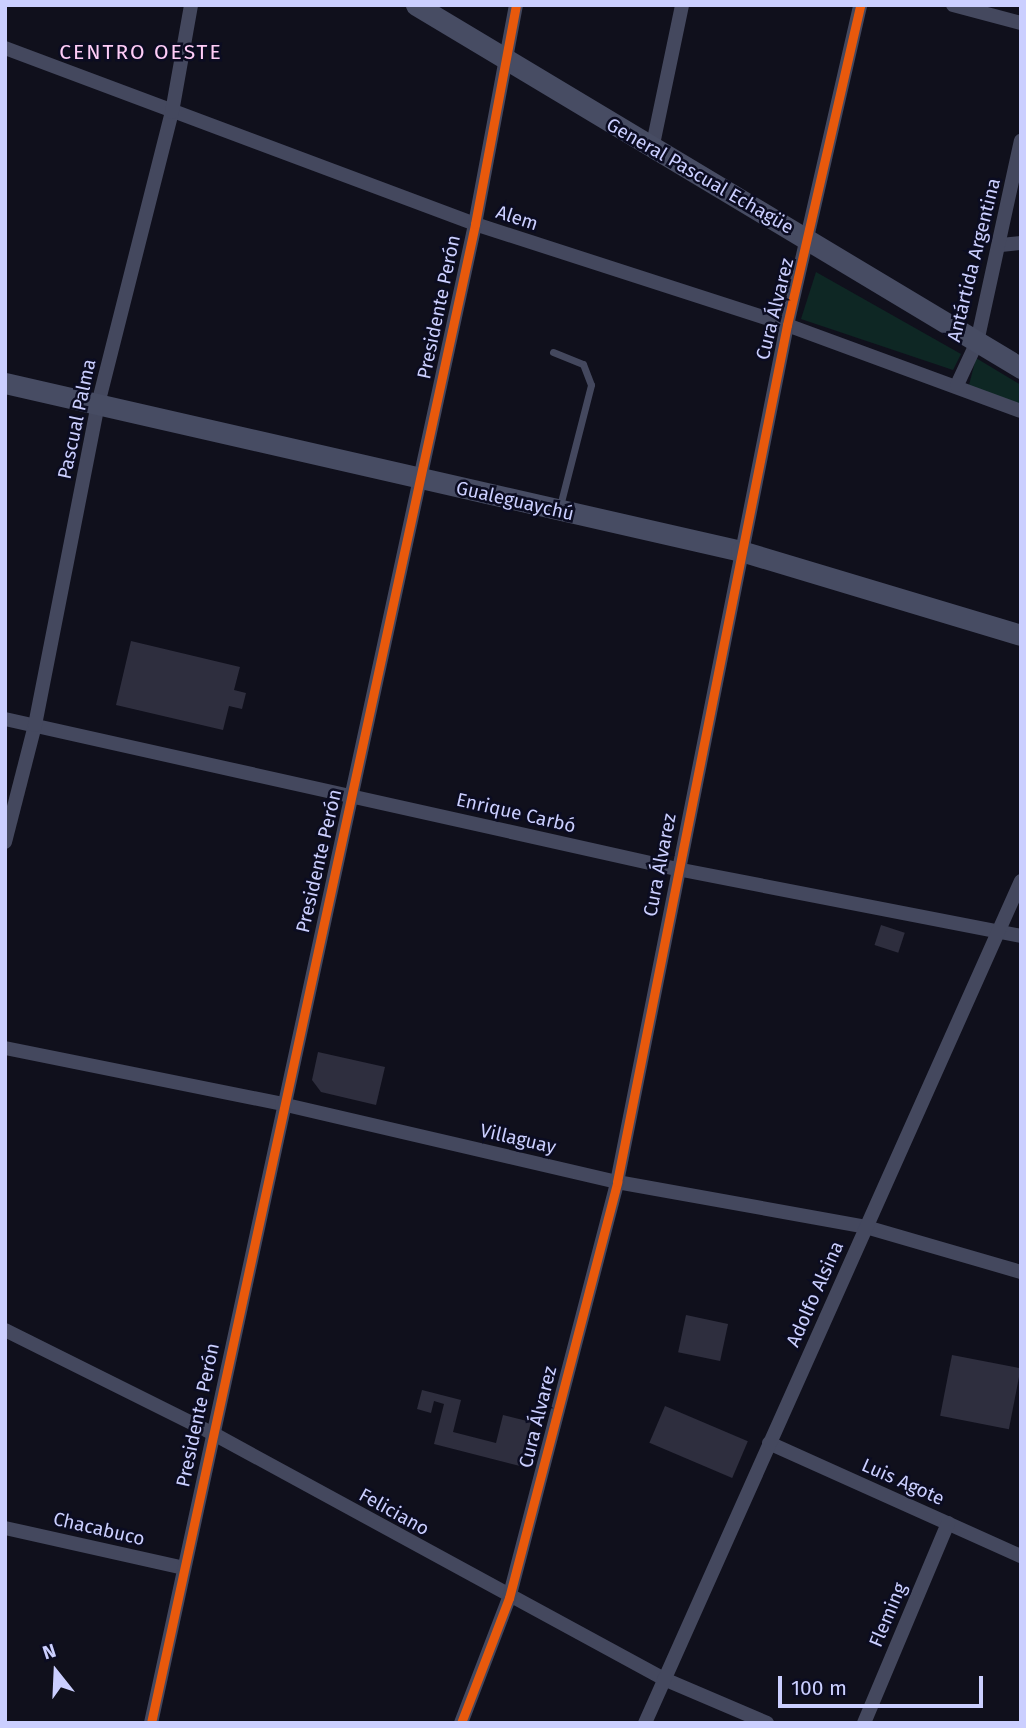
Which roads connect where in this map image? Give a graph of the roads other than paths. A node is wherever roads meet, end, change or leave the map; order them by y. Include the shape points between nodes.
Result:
1 (191, 5) edge
2 (416, 5) edge
3 (516, 5) edge
4 (682, 5) edge
5 (860, 5) edge
6 (953, 5) edge
7 (1021, 23) edge
8 (5, 48) edge
9 (503, 58) junction
10 (172, 112) junction
11 (1021, 141) edge
12 (652, 149) junction
13 (475, 224) junction
14 (810, 240) junction
15 (1021, 243) edge
16 (1001, 245) junction
17 (787, 325) junction
18 (977, 342) junction
19 (553, 352) dead end
20 (1021, 368) edge
21 (5, 383) edge
22 (957, 385) junction
23 (98, 404) junction
24 (1021, 411) edge
25 (420, 479) junction
26 (559, 510) junction
27 (741, 551) junction
28 (1021, 635) edge
29 (5, 719) edge
30 (35, 726) junction
31 (352, 795) junction
32 (5, 842) edge
33 (677, 869) junction
34 (1021, 881) edge
35 (998, 931) junction
36 (1021, 936) edge
37 (5, 1048) edge
38 (282, 1104) junction
39 (617, 1182) junction
40 (866, 1227) junction
41 (1021, 1272) edge
42 (5, 1330) edge
43 (212, 1433) junction
44 (769, 1443) junction
45 (948, 1523) junction
46 (5, 1528) edge
47 (1021, 1556) edge
48 (184, 1568) junction
49 (509, 1598) junction
50 (664, 1679) junction
51 (151, 1723) edge
52 (461, 1723) edge
53 (645, 1723) edge
54 (767, 1723) edge
55 (863, 1723) edge

1 - 10 street, Pascual Palma
2 - 9 street, General Pascual Echagüe
3 - 9 street, Presidente Perón
4 - 12 street
5 - 14 street, Cura Álvarez
6 - 7 street
8 - 10 street, Alem
9 - 12 street, General Pascual Echagüe
9 - 13 street, Presidente Perón
10 - 13 street, Alem
10 - 23 street, Pascual Palma
11 - 16 street, Antártida Argentina
12 - 14 street, General Pascual Echagüe
13 - 17 street, Alem
13 - 25 street, Presidente Perón
14 - 17 street, Cura Álvarez
14 - 18 street, General Pascual Echagüe
15 - 16 street
16 - 18 street, Antártida Argentina
17 - 22 street, Alem
17 - 27 street, Cura Álvarez
18 - 20 street, General Pascual Echagüe
18 - 22 street, Antártida Argentina
19 - 26 lane via 583,364 591,385
21 - 23 street, Gualeguaychú
22 - 24 street, Alem
23 - 25 street, Gualeguaychú
23 - 30 street, Pascual Palma
25 - 26 street, Gualeguaychú
25 - 31 street, Presidente Perón
26 - 27 street, Gualeguaychú
27 - 28 street, Gualeguaychú
27 - 33 street, Cura Álvarez
29 - 30 street, Enrique Carbó
30 - 31 street, Enrique Carbó
30 - 32 street, Pascual Palma
31 - 33 street, Enrique Carbó
31 - 38 street, Presidente Perón
33 - 35 street, Enrique Carbó
33 - 39 street, Cura Álvarez
34 - 35 street, Adolfo Alsina
35 - 36 street, Enrique Carbó
35 - 40 street, Adolfo Alsina
37 - 38 street, Villaguay
38 - 39 street, Villaguay
38 - 43 street, Presidente Perón
39 - 40 street, Villaguay
39 - 49 street, Cura Álvarez
40 - 41 street, Villaguay
40 - 44 street, Adolfo Alsina
42 - 43 street, Feliciano
43 - 48 street, Presidente Perón
43 - 49 street, Feliciano
44 - 45 street, Luis Agote
44 - 50 street, Adolfo Alsina
45 - 47 street, Luis Agote
45 - 55 street, Fleming
46 - 48 street, Chacabuco
48 - 51 street, Presidente Perón
49 - 50 street, Feliciano
49 - 52 street, Cura Álvarez
50 - 53 street, Adolfo Alsina
50 - 54 street, Feliciano

